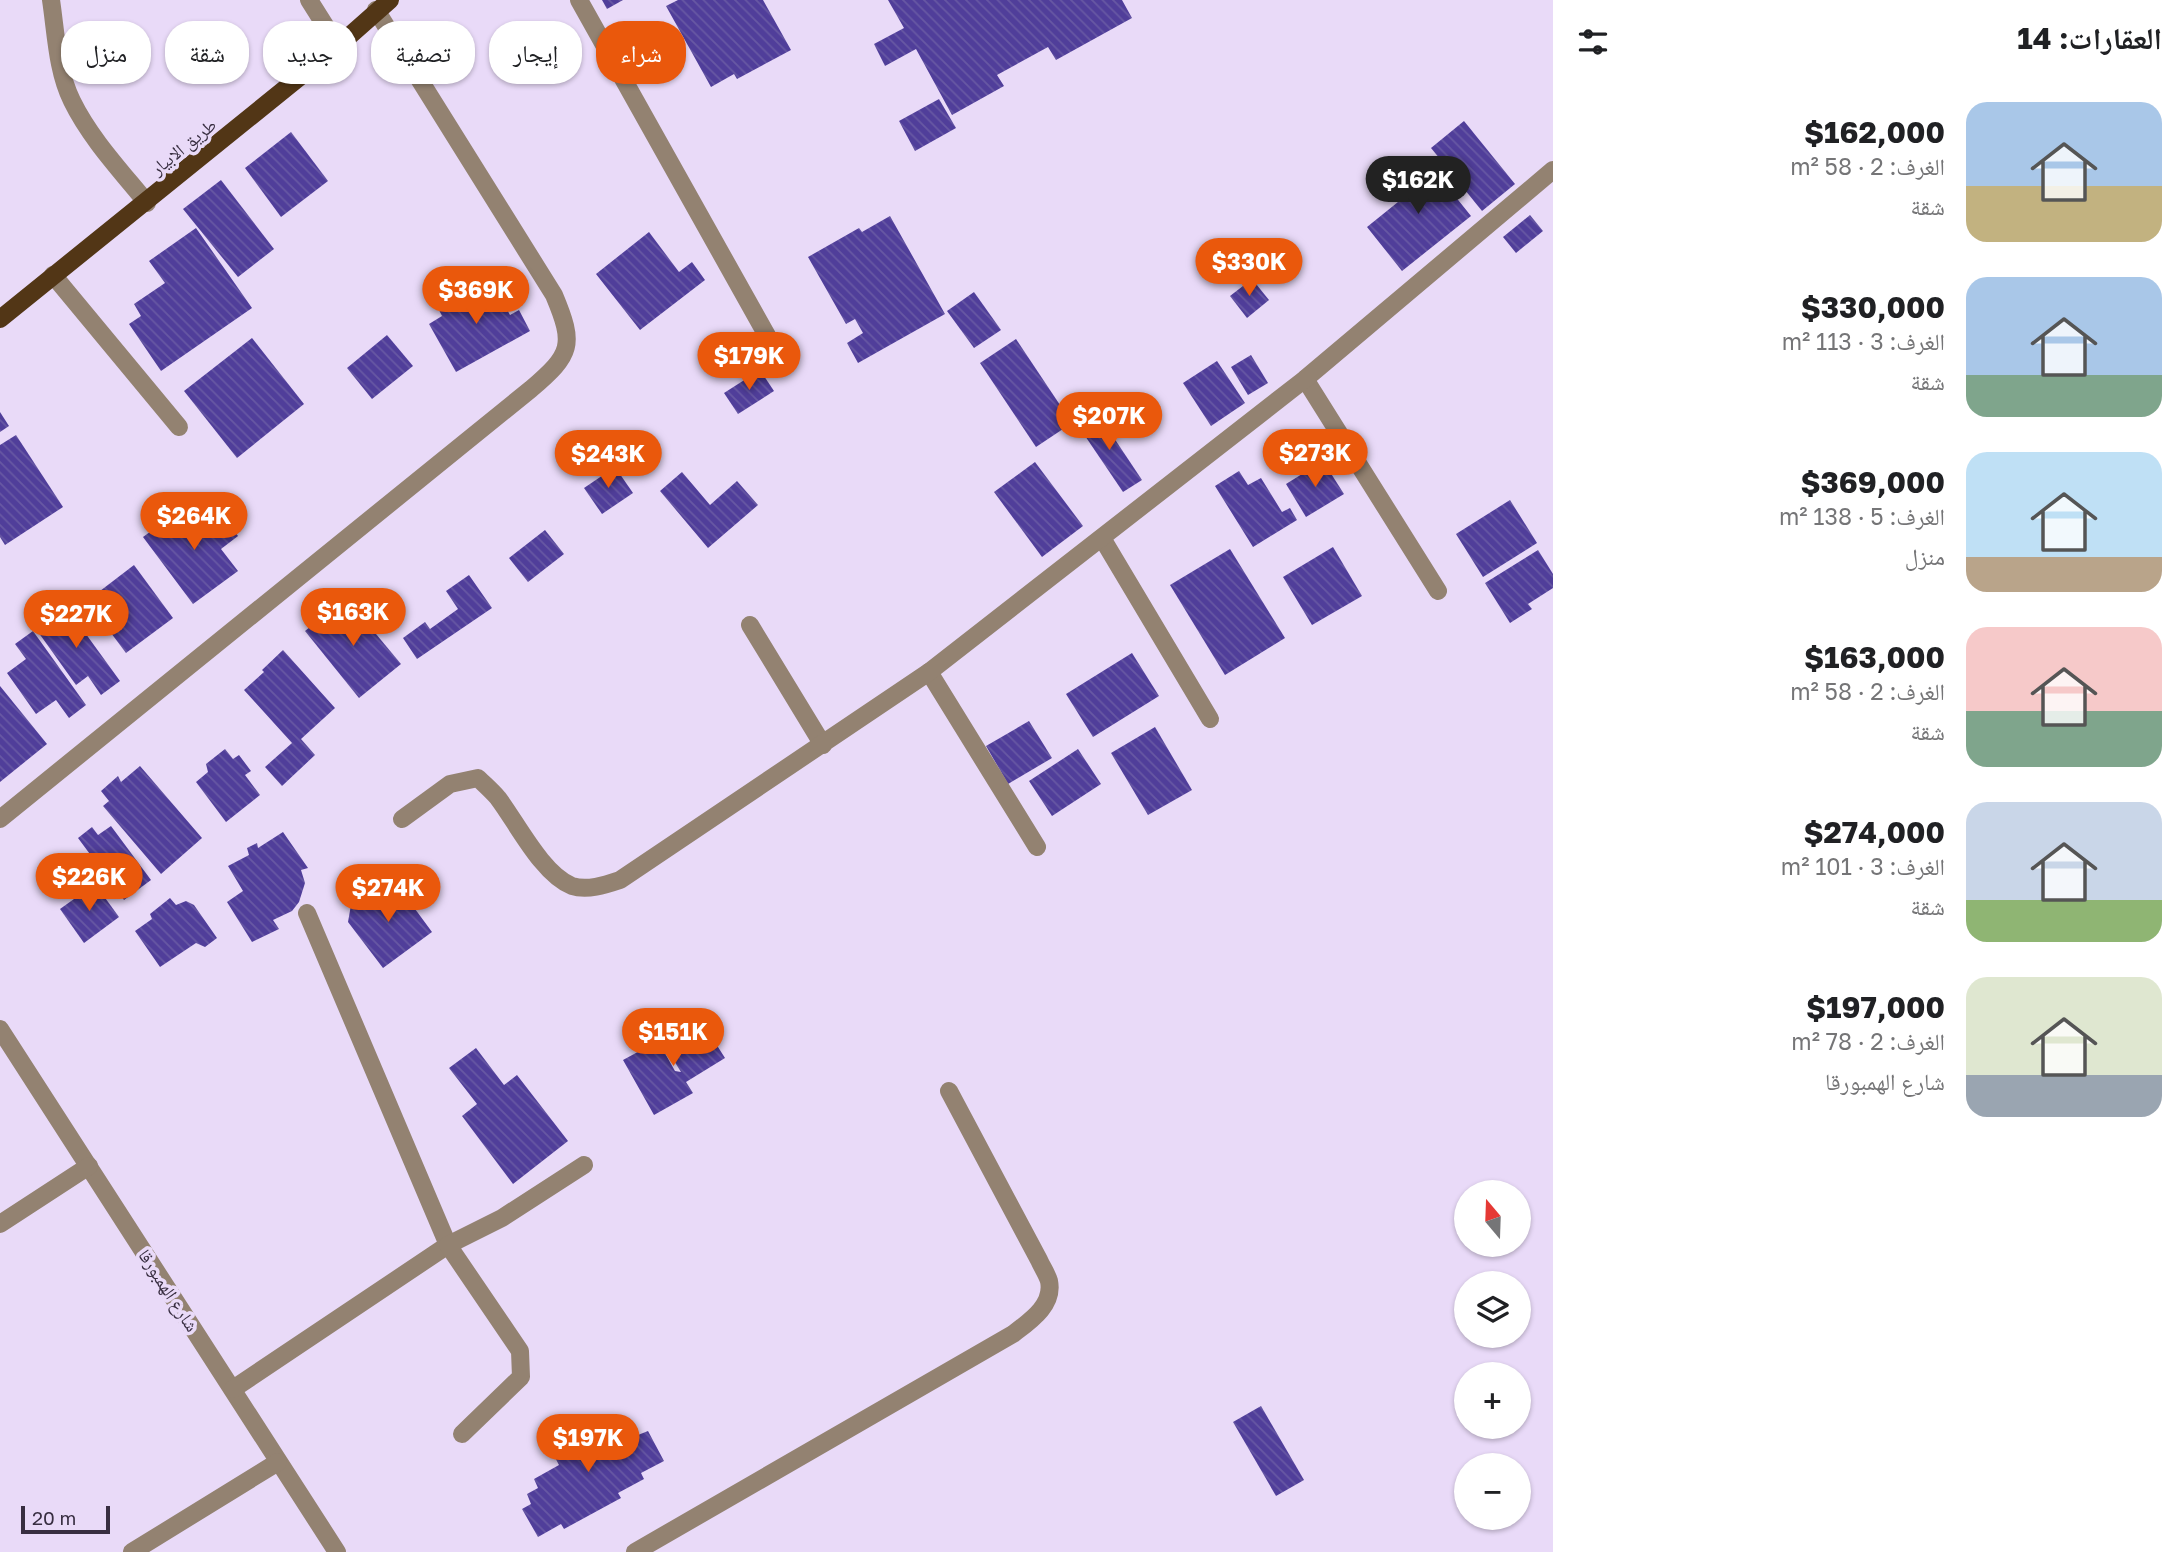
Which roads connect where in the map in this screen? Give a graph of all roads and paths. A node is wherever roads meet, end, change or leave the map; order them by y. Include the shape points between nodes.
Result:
1 (51, 0) edge
2 (309, 0) edge
3 (579, 0) edge
4 (383, 5) edge
5 (322, 21) edge
6 (357, 29) edge
7 (292, 84) edge
8 (1552, 174) edge
9 (146, 203) junction
10 (53, 275) junction
11 (0, 320) edge
12 (779, 357) dead end
13 (1305, 379) junction
14 (178, 427) dead end
15 (1102, 538) junction
16 (1438, 592) dead end
17 (750, 625) dead end
18 (929, 672) junction
19 (1210, 719) dead end
20 (823, 745) junction
21 (0, 819) edge
22 (402, 819) dead end
23 (1037, 847) dead end
24 (307, 913) dead end
25 (0, 1029) edge
26 (949, 1091) dead end
27 (584, 1165) dead end
28 (89, 1166) junction
29 (0, 1224) edge
30 (448, 1245) junction
31 (233, 1389) junction
32 (462, 1434) dead end
33 (278, 1462) junction
34 (132, 1552) edge
35 (337, 1552) edge
36 (635, 1552) edge

1 - 9 street via 72,101
2 - 5 street
3 - 12 street
4 - 6 main road, طريق الابيار
4 - 21 street via 554,295 568,345 555,368 531,389
7 - 9 main road, طريق الابيار
8 - 13 street
9 - 10 main road, طريق الابيار
10 - 11 main road, طريق الابيار
10 - 14 street
13 - 15 street
13 - 16 street
15 - 18 street
15 - 19 street
17 - 20 street
18 - 20 street
18 - 23 street
20 - 22 street via 620,880 596,887 573,886 556,876 478,778 450,784
24 - 30 street
25 - 28 street, شارع الهمبورقا
26 - 36 street via 1049,1282 1047,1301 1037,1316
27 - 30 street via 502,1218
28 - 29 street
28 - 31 street, شارع الهمبورقا
30 - 31 street
30 - 32 street via 520,1351 522,1365 521,1377
31 - 33 street, شارع الهمبورقا
33 - 34 street
33 - 35 street, شارع الهمبورقا

